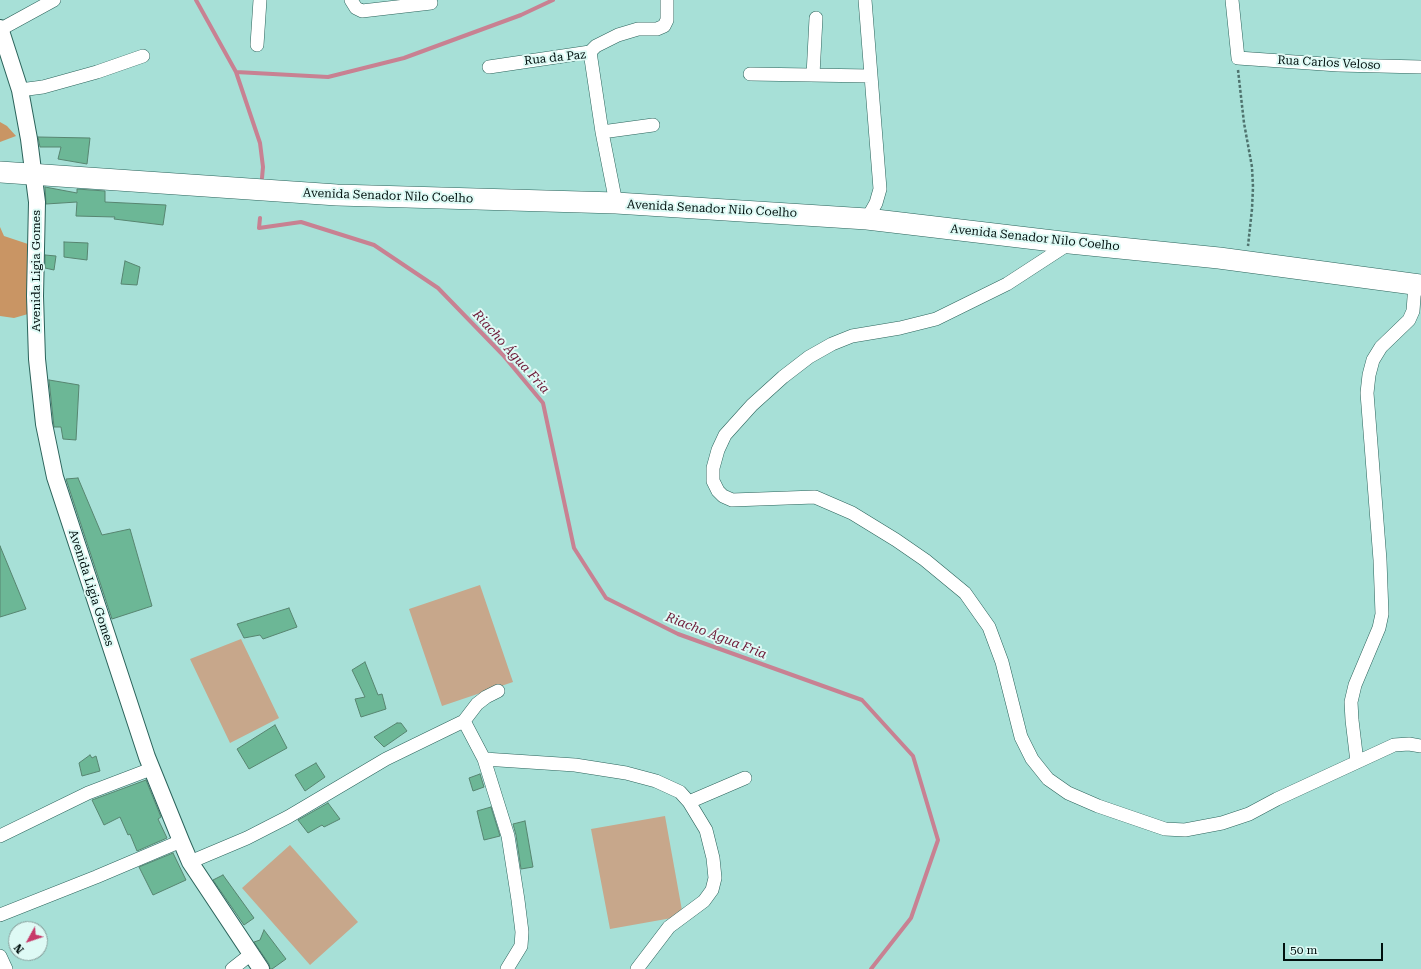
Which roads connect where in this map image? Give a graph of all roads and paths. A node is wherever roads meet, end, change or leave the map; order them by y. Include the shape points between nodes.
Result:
1 (54, 0) edge
2 (260, 0) edge
3 (351, 0) edge
4 (667, 0) edge
5 (430, 3) dead end
6 (865, 6) edge
7 (1233, 6) edge
8 (816, 18) dead end
9 (0, 28) edge
10 (257, 45) dead end
11 (590, 52) junction
12 (143, 56) dead end
13 (1238, 58) junction
14 (489, 67) dead end
15 (1421, 68) edge
16 (750, 74) dead end
17 (813, 75) junction
18 (870, 76) junction
19 (20, 90) junction
20 (653, 125) dead end
21 (602, 132) junction
22 (0, 172) edge
23 (33, 175) junction
24 (616, 204) junction
25 (867, 219) junction
26 (1070, 243) junction
27 (1248, 262) junction
28 (1418, 284) edge
29 (498, 691) dead end
30 (464, 720) junction
31 (1421, 746) edge
32 (484, 759) junction
33 (1357, 762) junction
34 (151, 769) junction
35 (746, 778) dead end
36 (689, 802) junction
37 (0, 836) edge
38 (181, 841) junction
39 (190, 862) junction
40 (0, 915) edge
41 (251, 954) junction
42 (0, 956) edge
43 (6, 969) edge
44 (232, 969) edge
45 (261, 969) edge
46 (507, 969) edge
47 (637, 969) edge

1 - 9 street
2 - 10 street
3 - 5 street via 356,8 362,11
4 - 11 street via 667,20 664,26 618,34
6 - 18 street
7 - 13 street
8 - 17 street
9 - 19 street, Avenida Ligia Gomes
11 - 14 street, Rua da Paz
11 - 21 street, Rua da Paz
12 - 19 street via 43,87
13 - 15 street, Rua Carlos Veloso
13 - 27 path via 1244,123 1254,187
16 - 17 street
17 - 18 street
18 - 25 street via 880,189
19 - 23 street, Avenida Ligia Gomes
20 - 21 street
21 - 24 street, Rua da Paz
22 - 23 main road, Avenida Senador Nilo Coelho
23 - 24 main road, Avenida Senador Nilo Coelho via 337,195
23 - 34 street, Avenida Ligia Gomes via 36,202 37,359 44,424 56,477
24 - 25 main road, Avenida Senador Nilo Coelho
25 - 26 main road, Avenida Senador Nilo Coelho
26 - 27 main road, Avenida Senador Nilo Coelho
26 - 33 street via 1007,284 936,319 852,336 809,357 752,405 725,435 713,468 713,481 718,491 732,500 815,497 852,513 896,540 965,593 989,627 1002,662 1021,737 1032,759 1048,779 1068,793 1098,806 1165,829 1185,830 1222,823 1249,814
27 - 28 main road, Avenida Senador Nilo Coelho
28 - 33 street via 1409,320 1381,347 1368,375 1367,393 1382,614 1380,628 1355,685 1351,702
29 - 30 street via 476,704
30 - 32 street
30 - 39 street via 386,759 281,821
31 - 33 street via 1394,745
32 - 36 street via 575,765 626,772 680,792
32 - 46 street via 508,836 522,932 521,946
34 - 37 street via 88,793
34 - 38 street, Avenida Ligia Gomes
35 - 36 street
36 - 47 street via 706,830 715,878 712,890 704,901 669,927
38 - 39 street, Avenida Ligia Gomes
38 - 40 street
39 - 41 street, Avenida Ligia Gomes
41 - 44 street
41 - 45 street, Avenida Ligia Gomes
42 - 43 street

